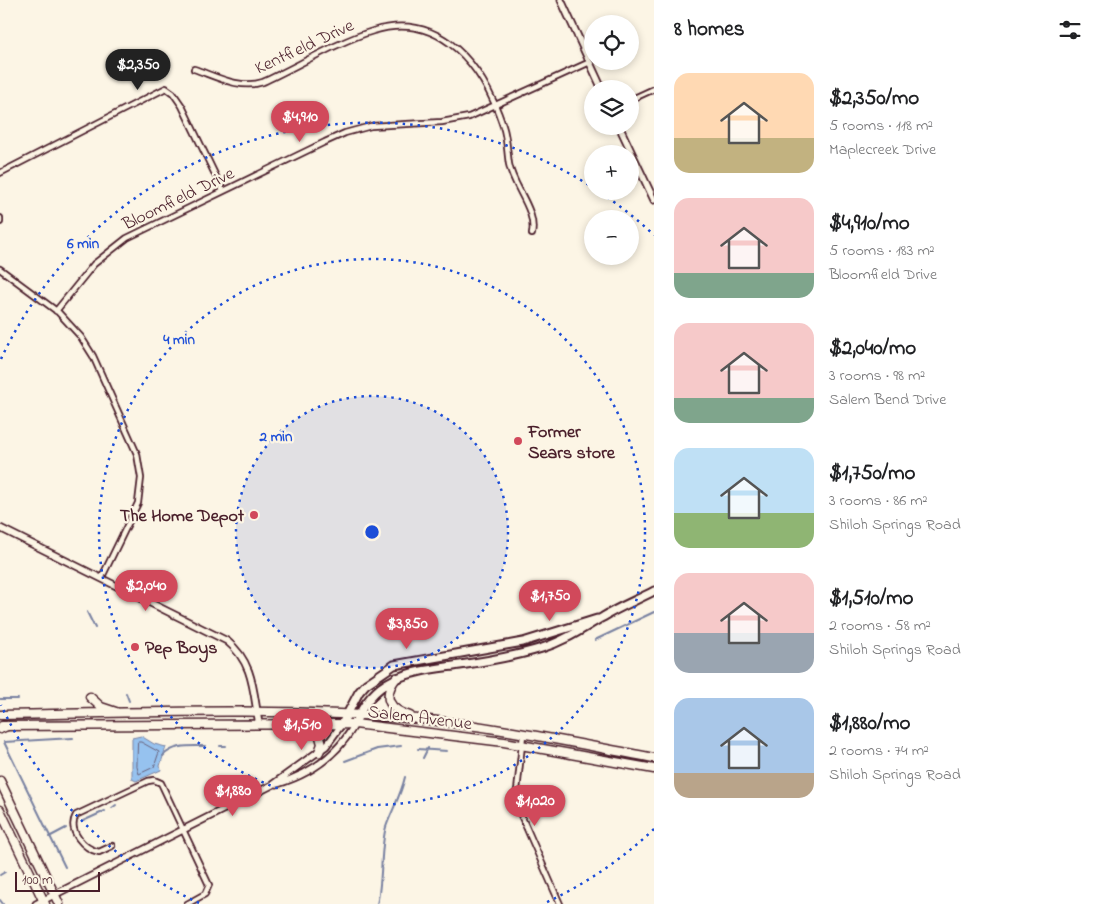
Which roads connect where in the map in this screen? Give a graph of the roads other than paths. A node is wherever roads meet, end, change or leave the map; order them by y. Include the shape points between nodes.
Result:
1 (561, 0) edge
2 (584, 49) edge
3 (584, 65) edge
4 (194, 69) dead end
5 (654, 89) edge
6 (639, 96) edge
7 (495, 107) junction
8 (623, 135) edge
9 (0, 173) edge
10 (223, 191) junction
11 (654, 200) edge
12 (532, 234) dead end
13 (0, 269) edge
14 (56, 311) junction
15 (0, 528) edge
16 (102, 577) junction
17 (654, 591) edge
18 (602, 617) junction
19 (396, 678) junction
20 (90, 697) dead end
21 (256, 711) junction
22 (120, 714) junction
23 (347, 714) junction
24 (0, 715) edge
25 (359, 715) junction
26 (424, 720) junction
27 (283, 723) junction
28 (259, 724) junction
29 (342, 724) junction
30 (356, 724) junction
31 (2, 727) edge
32 (523, 735) junction
33 (464, 737) junction
34 (521, 746) junction
35 (319, 752) junction
36 (654, 758) edge
37 (654, 769) edge
38 (0, 781) edge
39 (272, 785) junction
40 (0, 810) edge
41 (184, 830) junction
42 (112, 846) dead end
43 (55, 894) junction
44 (41, 903) edge
45 (60, 904) edge
46 (187, 904) edge
47 (560, 904) edge

1 - 2 street
3 - 7 street, Bloomfield Drive
4 - 7 street, Kentfield Drive via 238,84 259,84 363,34 407,27 437,35 456,46 472,63
5 - 6 street
7 - 10 street, Bloomfield Drive via 452,121 360,128
7 - 12 street, Kentfield Drive via 505,133 511,172 531,217
8 - 11 street
9 - 10 street via 166,88 182,106
10 - 14 street, Bloomfield Drive via 140,230 114,246 94,264
13 - 14 street
14 - 16 street via 75,330 93,356 129,434 140,467 138,503
15 - 16 street
16 - 21 street via 232,644 249,669
17 - 18 main road
18 - 19 main road via 586,629 544,648 420,670
18 - 23 main road via 523,642 394,665 366,684
19 - 25 main road via 378,690
19 - 26 main road via 388,692 391,705
20 - 22 main road via 101,707
21 - 22 main road, Salem Avenue
21 - 23 main road, Salem Avenue
21 - 28 street
22 - 24 main road, Salem Avenue
23 - 25 main road, Salem Avenue
23 - 29 main road
25 - 26 main road, Salem Avenue
25 - 30 main road
26 - 32 main road, Salem Avenue
27 - 28 main road, Salem Avenue
27 - 29 main road, Salem Avenue
27 - 35 main road via 319,733 322,744
28 - 31 main road, Salem Avenue
29 - 30 main road, Salem Avenue
29 - 35 street
30 - 33 main road, Salem Avenue
30 - 39 street via 339,748 318,766
32 - 33 main road
32 - 34 street
32 - 36 main road, Salem Avenue
33 - 34 main road, Salem Avenue
34 - 37 main road, Salem Avenue
34 - 47 street via 517,791 520,813
35 - 39 street
38 - 43 main road
39 - 41 street
40 - 44 main road
41 - 42 street via 162,785 154,780 148,781 88,808 74,818 76,833 86,848 99,852
41 - 43 street
41 - 46 street via 209,885 205,894
43 - 44 street
43 - 45 main road

